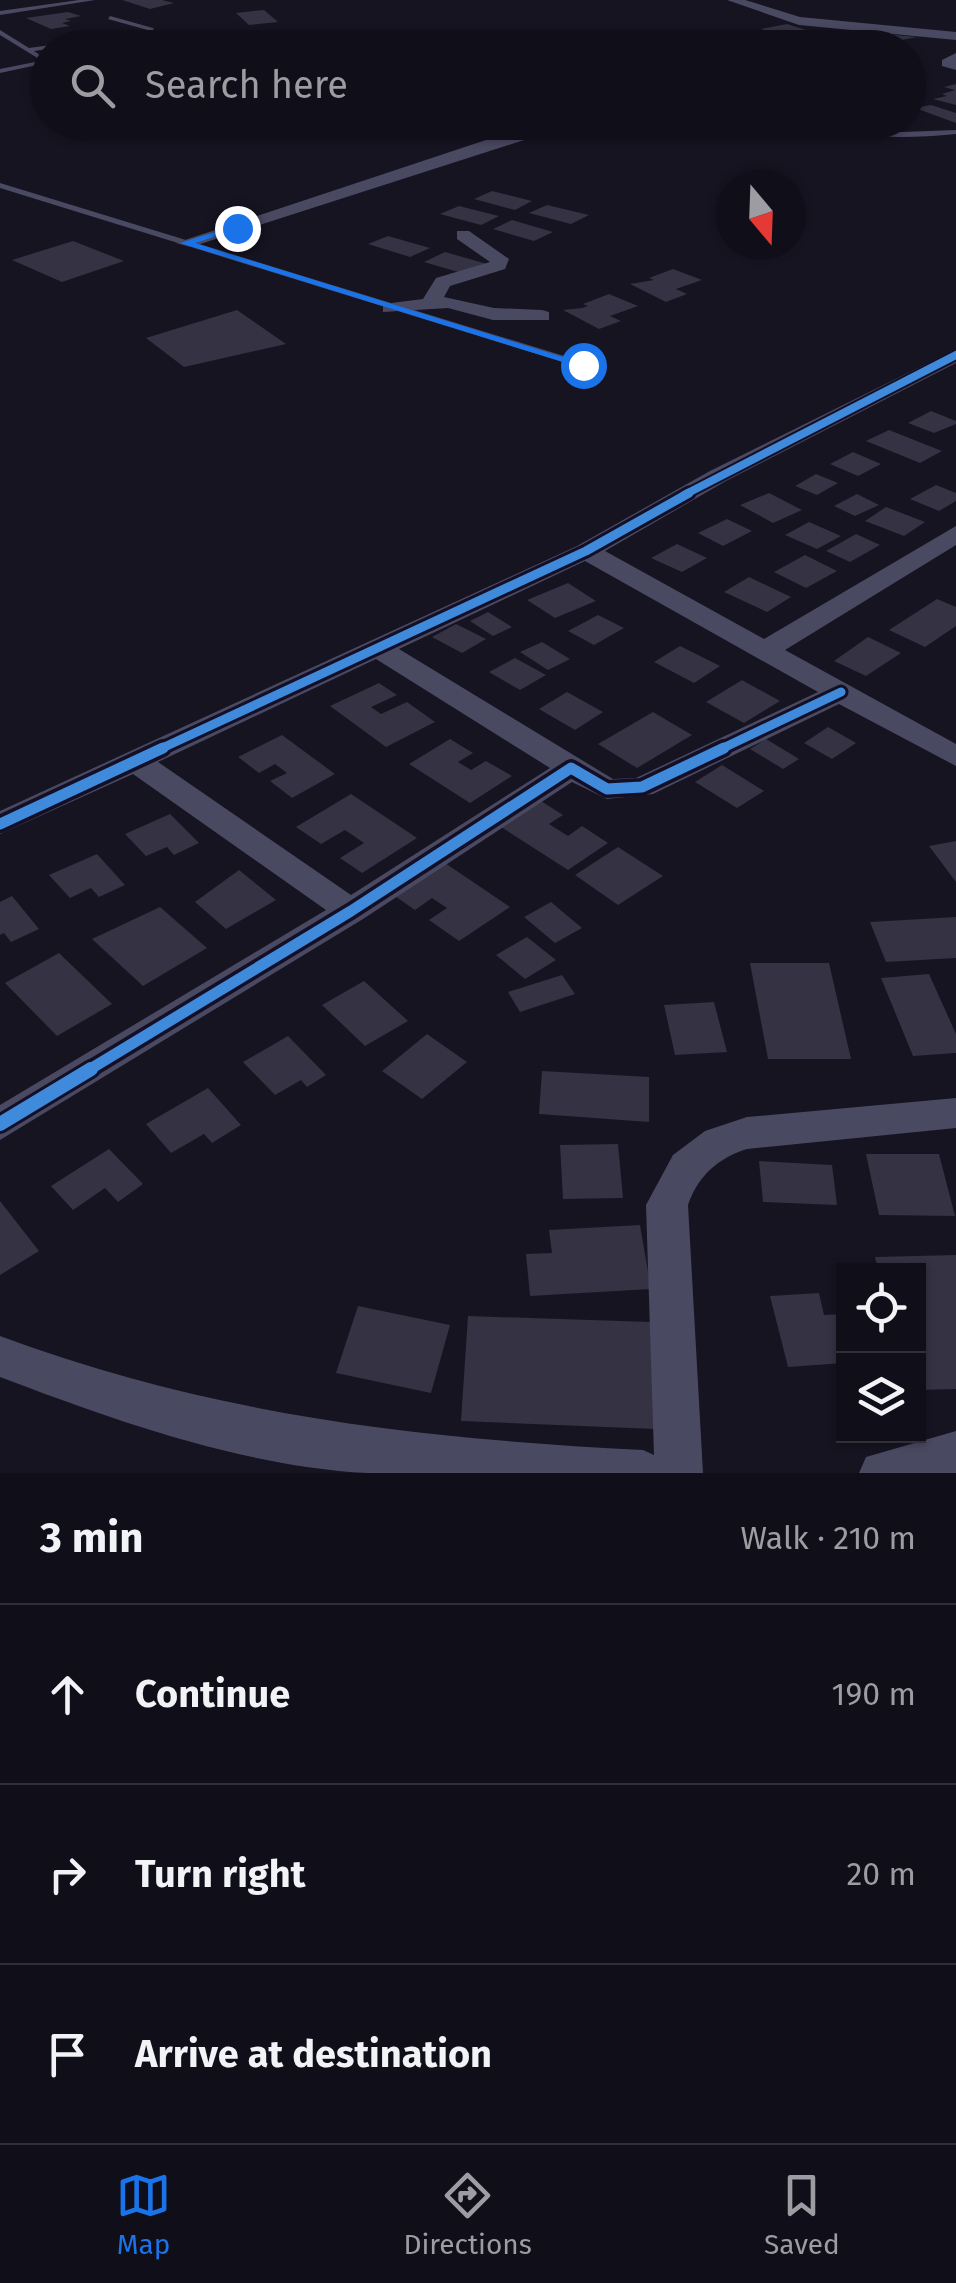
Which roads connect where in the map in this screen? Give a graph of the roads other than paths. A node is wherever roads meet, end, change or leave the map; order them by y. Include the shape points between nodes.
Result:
1 (80, 0) edge
2 (92, 0) edge
3 (733, 0) edge
4 (36, 4) dead end
5 (0, 13) edge
6 (110, 18) dead end
7 (153, 30) edge
8 (893, 30) edge
9 (0, 32) edge
10 (926, 33) edge
11 (956, 36) edge
12 (30, 49) edge
13 (956, 57) edge
14 (30, 65) edge
15 (956, 66) edge
16 (0, 71) edge
17 (926, 132) edge
18 (956, 132) edge
19 (501, 140) edge
20 (0, 185) edge
21 (463, 235) dead end
22 (184, 243) junction
23 (430, 303) junction
24 (390, 308) junction
25 (542, 316) dead end
26 (956, 354) edge
27 (583, 365) dead end
28 (956, 534) edge
29 (586, 550) junction
30 (376, 648) junction
31 (762, 652) junction
32 (841, 692) junction
33 (956, 757) edge
34 (132, 760) junction
35 (571, 768) junction
36 (0, 824) edge
37 (351, 911) junction
38 (956, 1113) edge
39 (0, 1124) edge
40 (0, 1356) edge
41 (956, 1454) edge
42 (643, 1473) edge
43 (678, 1473) edge
44 (883, 1473) edge

1 - 4 lane
2 - 5 lane
3 - 8 street via 798,21
6 - 7 lane
9 - 12 lane
10 - 11 street
13 - 15 street via 947,63
14 - 16 lane
17 - 18 lane
19 - 22 street
20 - 22 lane
21 - 23 street via 500,259 498,264 442,282
22 - 24 lane
23 - 24 street
23 - 25 street
24 - 27 lane
26 - 29 street
28 - 31 street
29 - 30 street
29 - 31 street
30 - 34 street
30 - 35 street
31 - 32 street
32 - 33 street
32 - 35 street via 642,787 607,788
34 - 36 street
34 - 37 street
35 - 37 street
37 - 39 street
38 - 43 street via 747,1133 715,1141 674,1181 666,1204
40 - 42 street via 76,1388 184,1420 322,1447 442,1463
41 - 44 street

